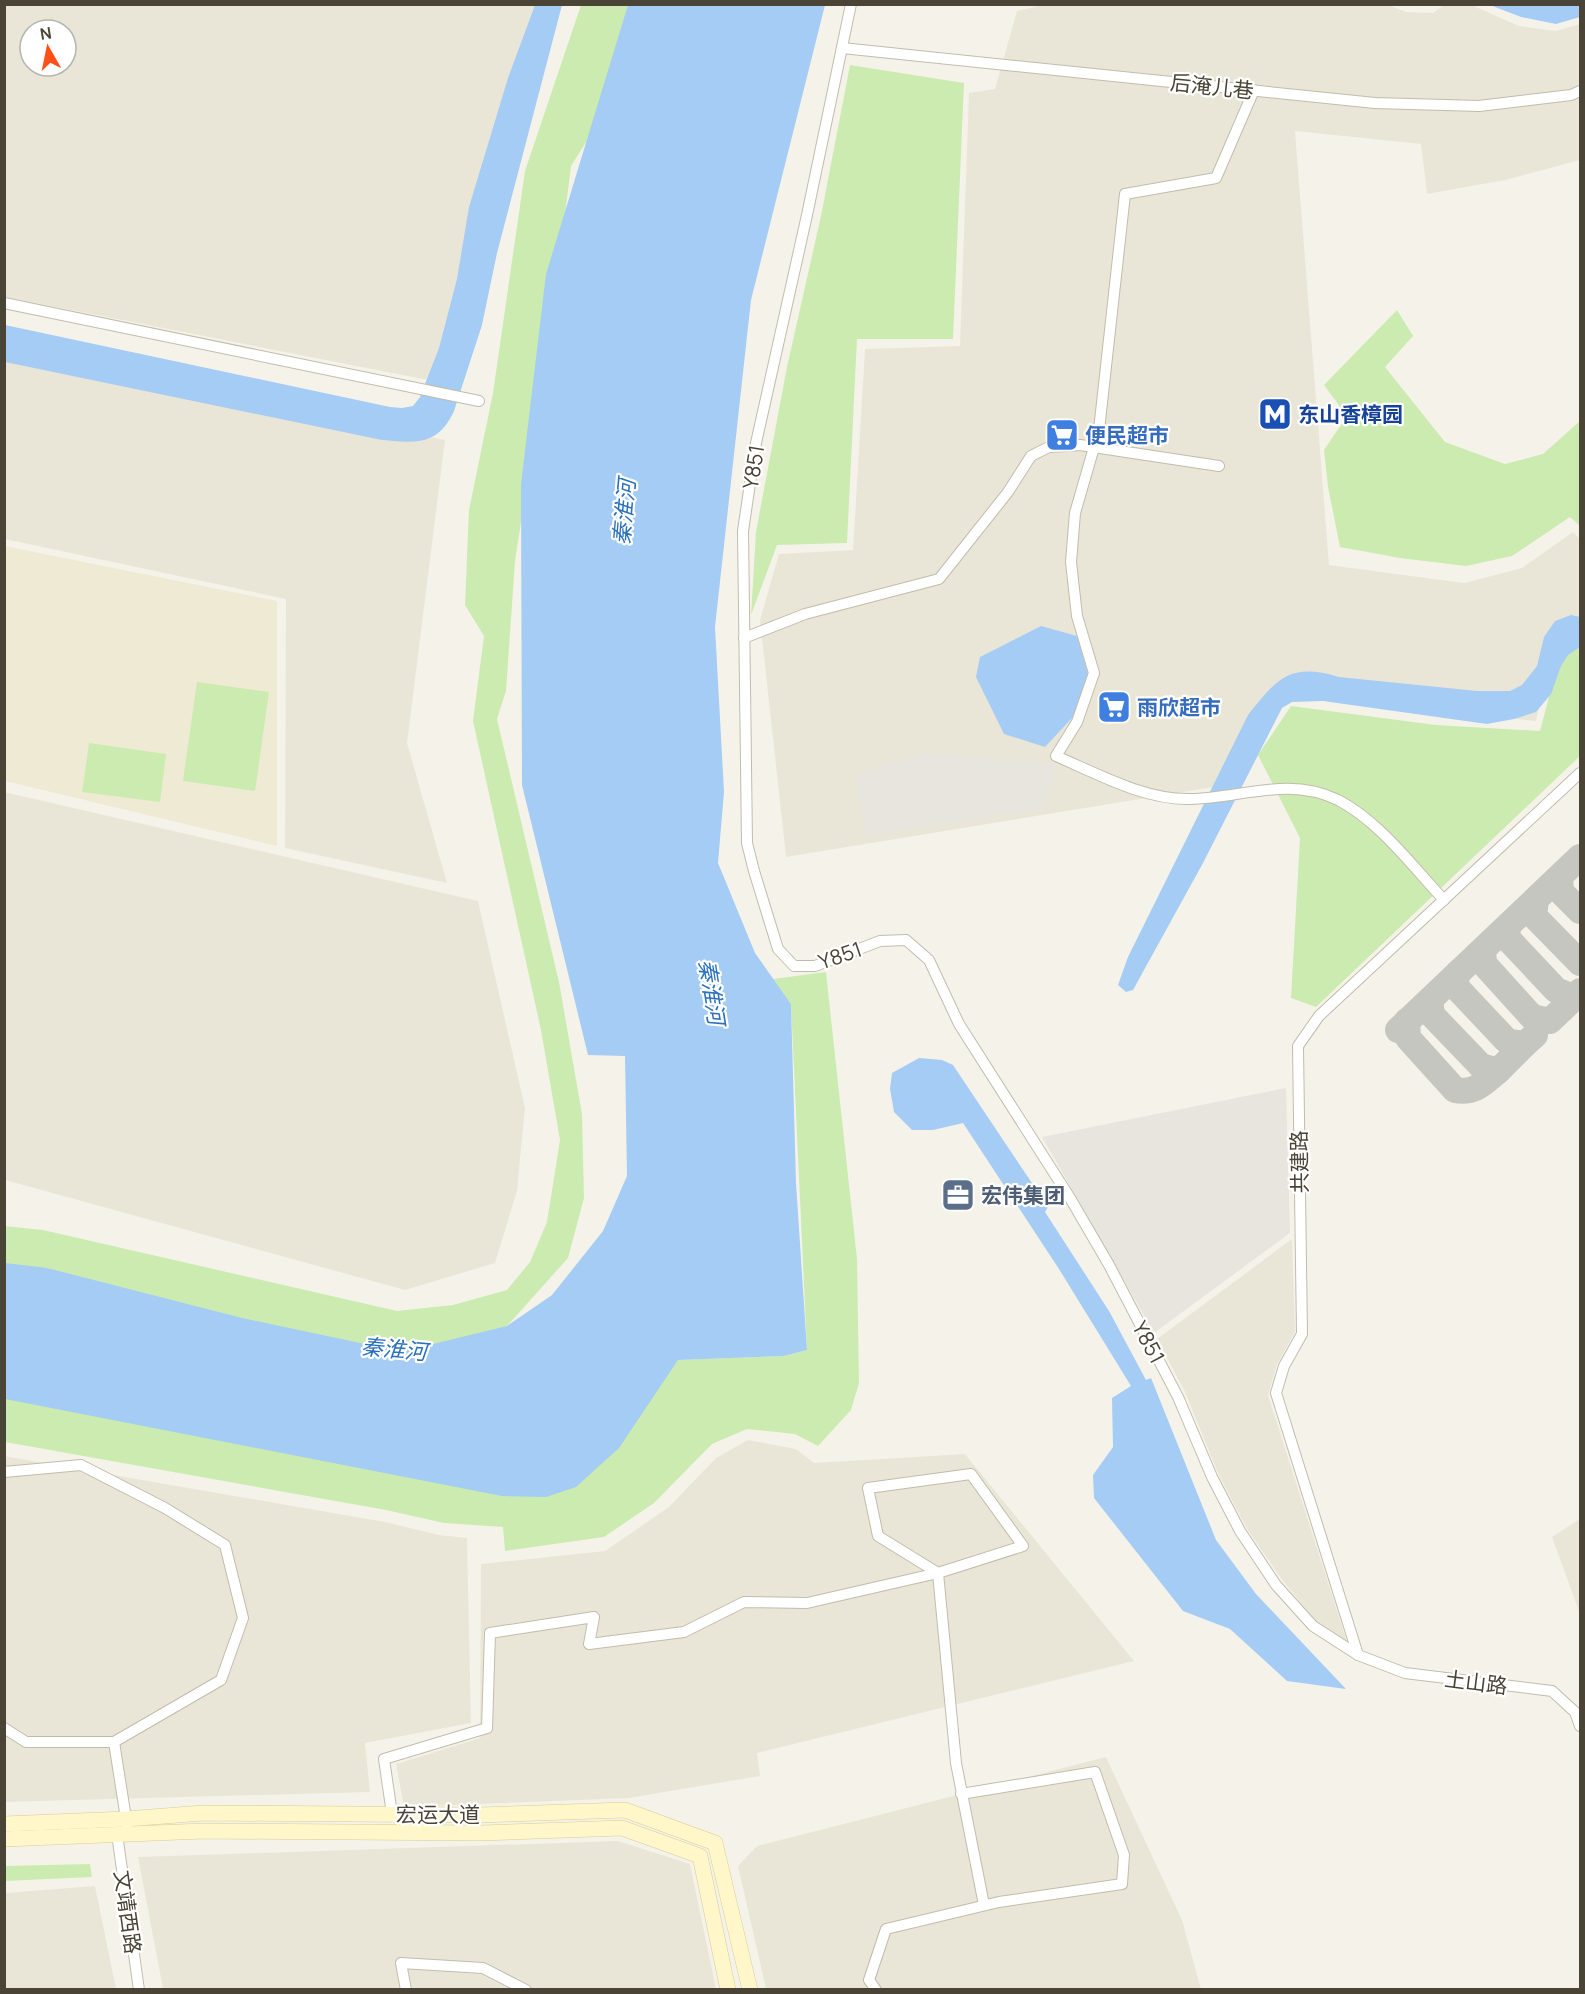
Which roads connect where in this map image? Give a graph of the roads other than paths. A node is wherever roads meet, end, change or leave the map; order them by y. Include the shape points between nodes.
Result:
1 (851, 4) edge
2 (842, 48) junction
3 (1254, 90) junction
4 (1581, 91) edge
5 (4, 303) edge
6 (479, 401) dead end
7 (1094, 447) junction
8 (1219, 466) dead end
9 (744, 638) junction
10 (1581, 773) edge
11 (1444, 900) junction
12 (4, 1472) edge
13 (938, 1573) junction
14 (1358, 1654) junction
15 (1581, 1726) edge
16 (4, 1728) edge
17 (114, 1742) junction
18 (961, 1794) junction
19 (392, 1814) junction
20 (4, 1824) edge
21 (124, 1829) junction
22 (4, 1839) edge
23 (984, 1905) junction
24 (139, 1989) edge
25 (406, 1989) edge
26 (526, 1989) edge
27 (728, 1989) edge
28 (750, 1989) edge
29 (876, 1989) edge

1 - 2 street, Y851
2 - 3 street, 后淹儿巷
2 - 9 street, Y851 via 756,443 743,531
3 - 4 street, 后淹儿巷 via 1375,103 1479,106
3 - 7 street via 1216,178 1125,194
5 - 6 street
7 - 8 street
7 - 9 street via 1049,447 1031,456 1008,492 939,579 805,614
7 - 11 street via 1074,513 1071,562 1077,616 1094,673 1077,722 1056,756 1121,784 1161,796 1190,799 1280,788 1338,800 1374,825
9 - 14 street, Y851 via 747,843 778,949 794,966 815,966 880,941 906,940 928,960 959,1024 1109,1265 1178,1397 1212,1478 1240,1531 1276,1585 1313,1626
10 - 11 street, 共建路
11 - 14 street, 共建路 via 1319,1016 1298,1046 1302,1334 1284,1366 1276,1393
12 - 17 street via 81,1465 165,1508 225,1545 243,1618 221,1680
13 - 13 street via 878,1536 868,1488 971,1474 1023,1546
13 - 18 street
13 - 19 street via 807,1603 744,1602 684,1632 589,1644 594,1617 490,1633 487,1728 384,1760
14 - 15 street, 土山路 via 1405,1673 1552,1690 1575,1712
16 - 17 street via 26,1742
17 - 21 street, 文靖西路
18 - 23 street
18 - 23 street via 1095,1772 1124,1855 1122,1884
19 - 21 main road, 宏运大道 via 203,1813
19 - 28 main road, 宏运大道 via 625,1810 715,1843
20 - 21 main road, 宏运大道
21 - 22 main road, 宏运大道
21 - 24 street, 文靖西路
21 - 27 main road, 宏运大道 via 480,1833 622,1828 700,1856
23 - 29 street via 886,1929 869,1980
25 - 26 street via 401,1963 483,1968

